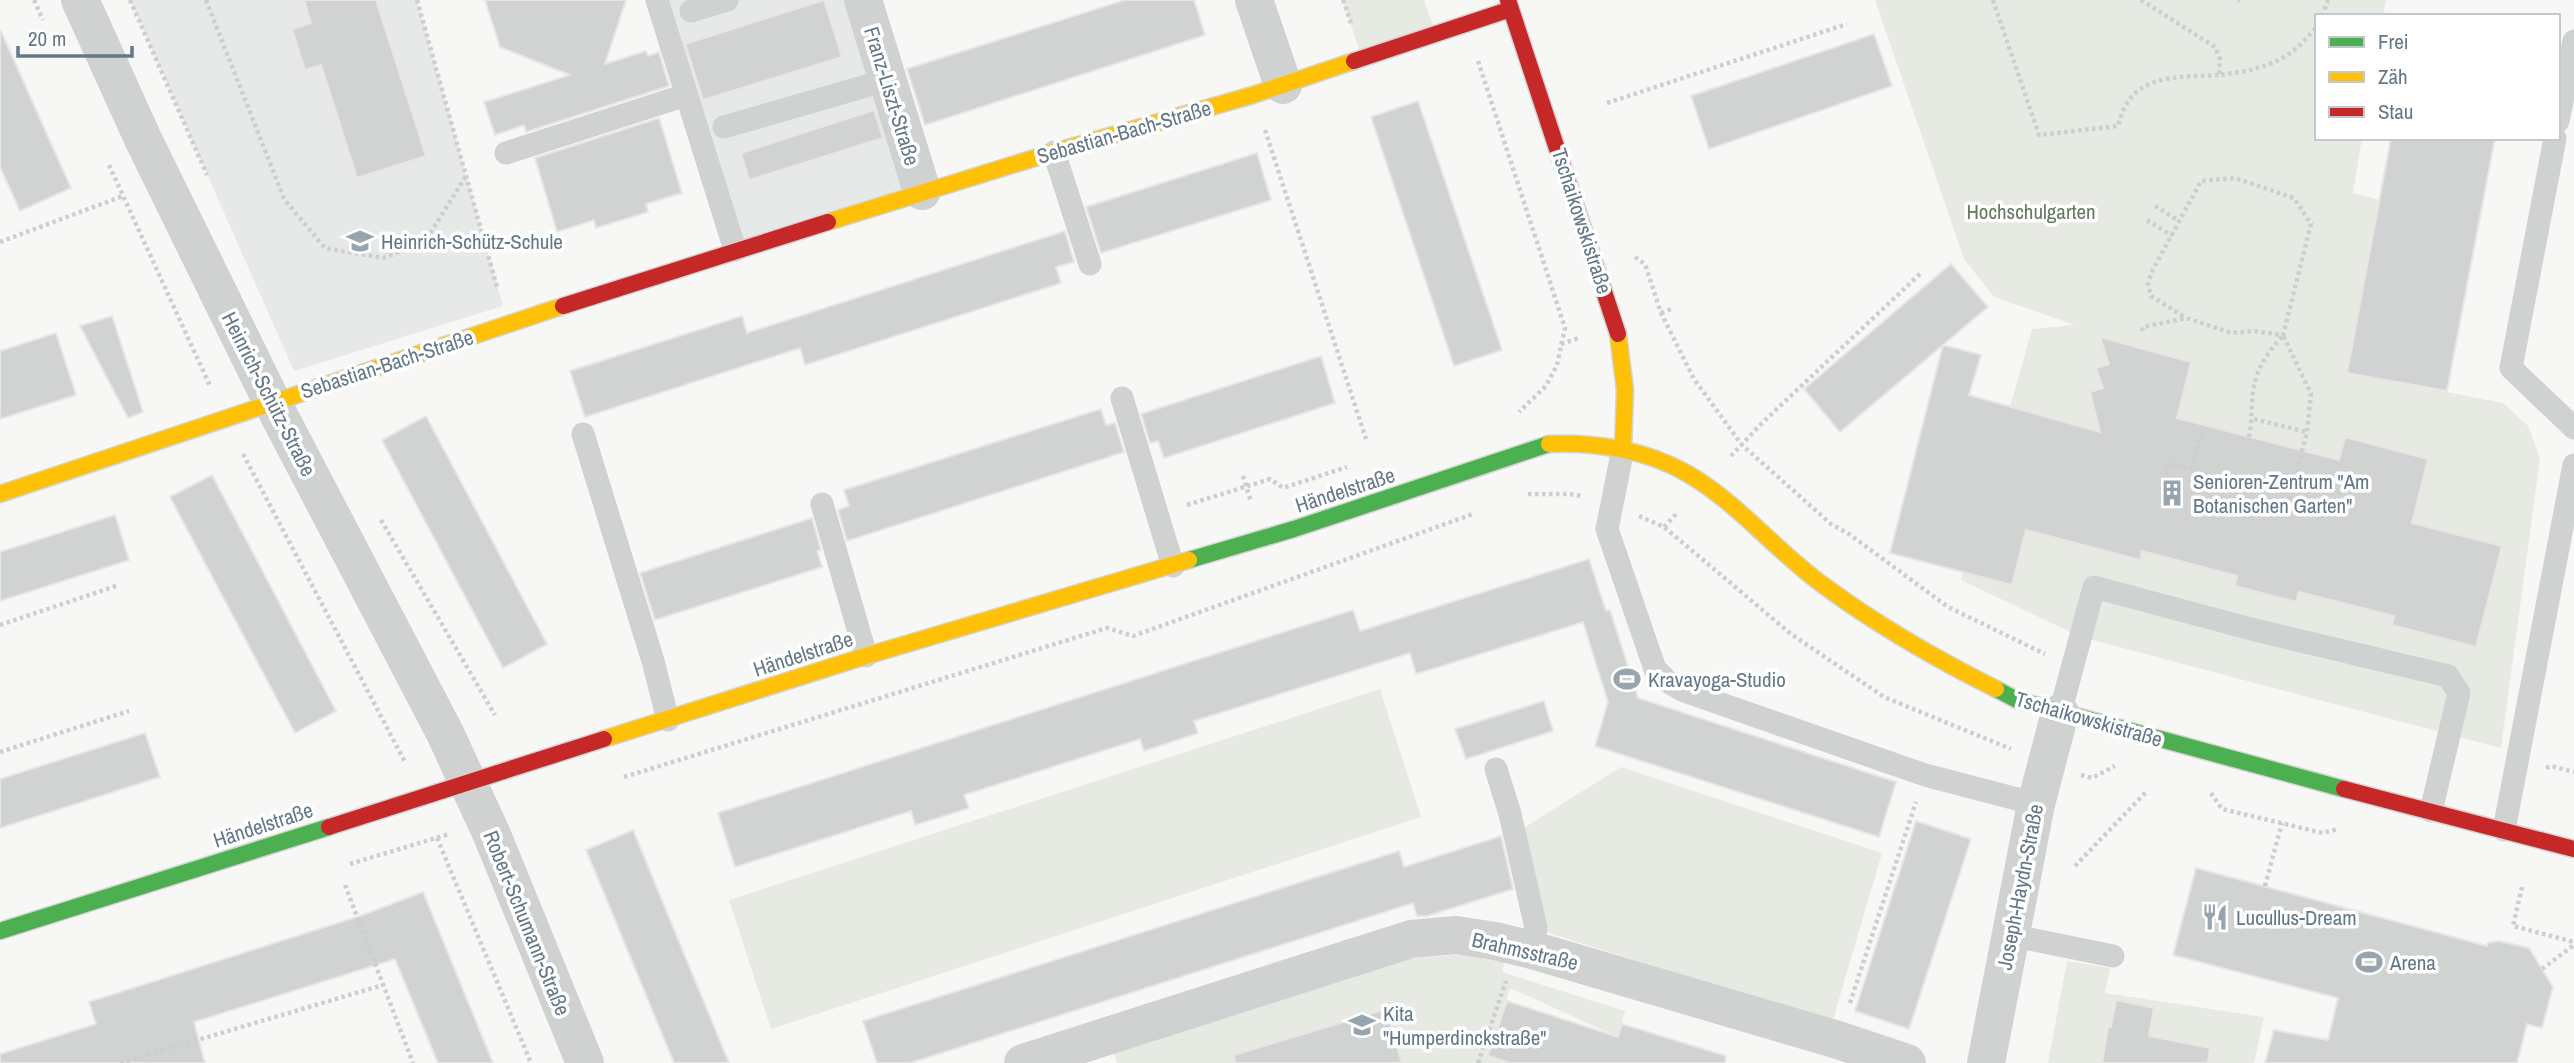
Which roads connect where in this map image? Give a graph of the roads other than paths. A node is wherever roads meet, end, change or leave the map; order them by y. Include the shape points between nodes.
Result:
1 (80, 0) edge
2 (657, 0) edge
3 (727, 0) edge
4 (863, 0) edge
5 (1254, 0) edge
6 (1509, 4) edge
7 (691, 11) dead end
8 (2573, 54) edge
9 (887, 79) junction
10 (1268, 90) junction
11 (687, 95) junction
12 (2560, 112) edge
13 (724, 127) dead end
14 (2555, 140) edge
15 (1054, 152) junction
16 (506, 153) dead end
17 (922, 191) junction
18 (735, 250) junction
19 (1090, 264) dead end
20 (1122, 398) dead end
21 (272, 402) junction
22 (2574, 428) edge
23 (583, 434) dead end
24 (1623, 449) junction
25 (2574, 465) edge
26 (0, 494) edge
27 (822, 504) dead end
28 (2568, 527) edge
29 (1173, 566) junction
30 (866, 656) junction
31 (2060, 713) junction
32 (668, 720) junction
33 (1496, 769) dead end
34 (468, 783) junction
35 (2036, 804) junction
36 (2431, 811) junction
37 (2504, 830) junction
38 (2574, 849) edge
39 (0, 931) edge
40 (2010, 935) junction
41 (1525, 948) junction
42 (2113, 956) dead end
43 (1074, 1055) edge
44 (585, 1063) edge
45 (1023, 1063) edge
46 (1907, 1063) edge
47 (1986, 1063) edge

1 - 21 street, Heinrich-Schütz-Straße
2 - 11 lane
3 - 7 lane
4 - 9 street, Franz-Liszt-Straße
5 - 10 street
6 - 10 street, Sebastian-Bach-Straße via 1466,24
6 - 24 street, Tschaikowskistraße via 1617,327 1625,390
8 - 12 lane
9 - 13 lane
9 - 17 street, Franz-Liszt-Straße
10 - 15 street, Sebastian-Bach-Straße
11 - 16 lane
11 - 18 lane
14 - 22 lane via 2511,368
15 - 17 street, Sebastian-Bach-Straße
15 - 19 lane
17 - 18 street, Sebastian-Bach-Straße
18 - 21 street, Sebastian-Bach-Straße
20 - 29 lane
21 - 26 street, Sebastian-Bach-Straße
21 - 34 street, Heinrich-Schütz-Straße
23 - 32 lane
24 - 29 street, Händelstraße via 1550,444
24 - 31 street, Tschaikowskistraße via 1665,463 1704,484 1823,586 1904,638 2017,700
24 - 35 lane, Tschaikowskistraße via 1607,528 1655,669 1667,681 1925,775
25 - 28 lane
27 - 30 lane
28 - 37 lane
29 - 30 street, Händelstraße
30 - 32 street, Händelstraße
31 - 35 street, Joseph-Haydn-Straße
31 - 36 street, Tschaikowskistraße
31 - 36 lane via 2094,587 2448,676 2459,694
32 - 34 street, Händelstraße
33 - 41 lane via 1536,928
34 - 39 street, Händelstraße
34 - 44 street, Robert-Schumann-Straße
35 - 40 street, Joseph-Haydn-Straße
36 - 37 street, Tschaikowskistraße
37 - 38 street, Tschaikowskistraße
40 - 42 lane
40 - 47 street, Joseph-Haydn-Straße
41 - 43 street, Brahmsstraße via 1456,936 1411,939
41 - 46 street, Brahmsstraße
43 - 45 street, Brahmsstraße

